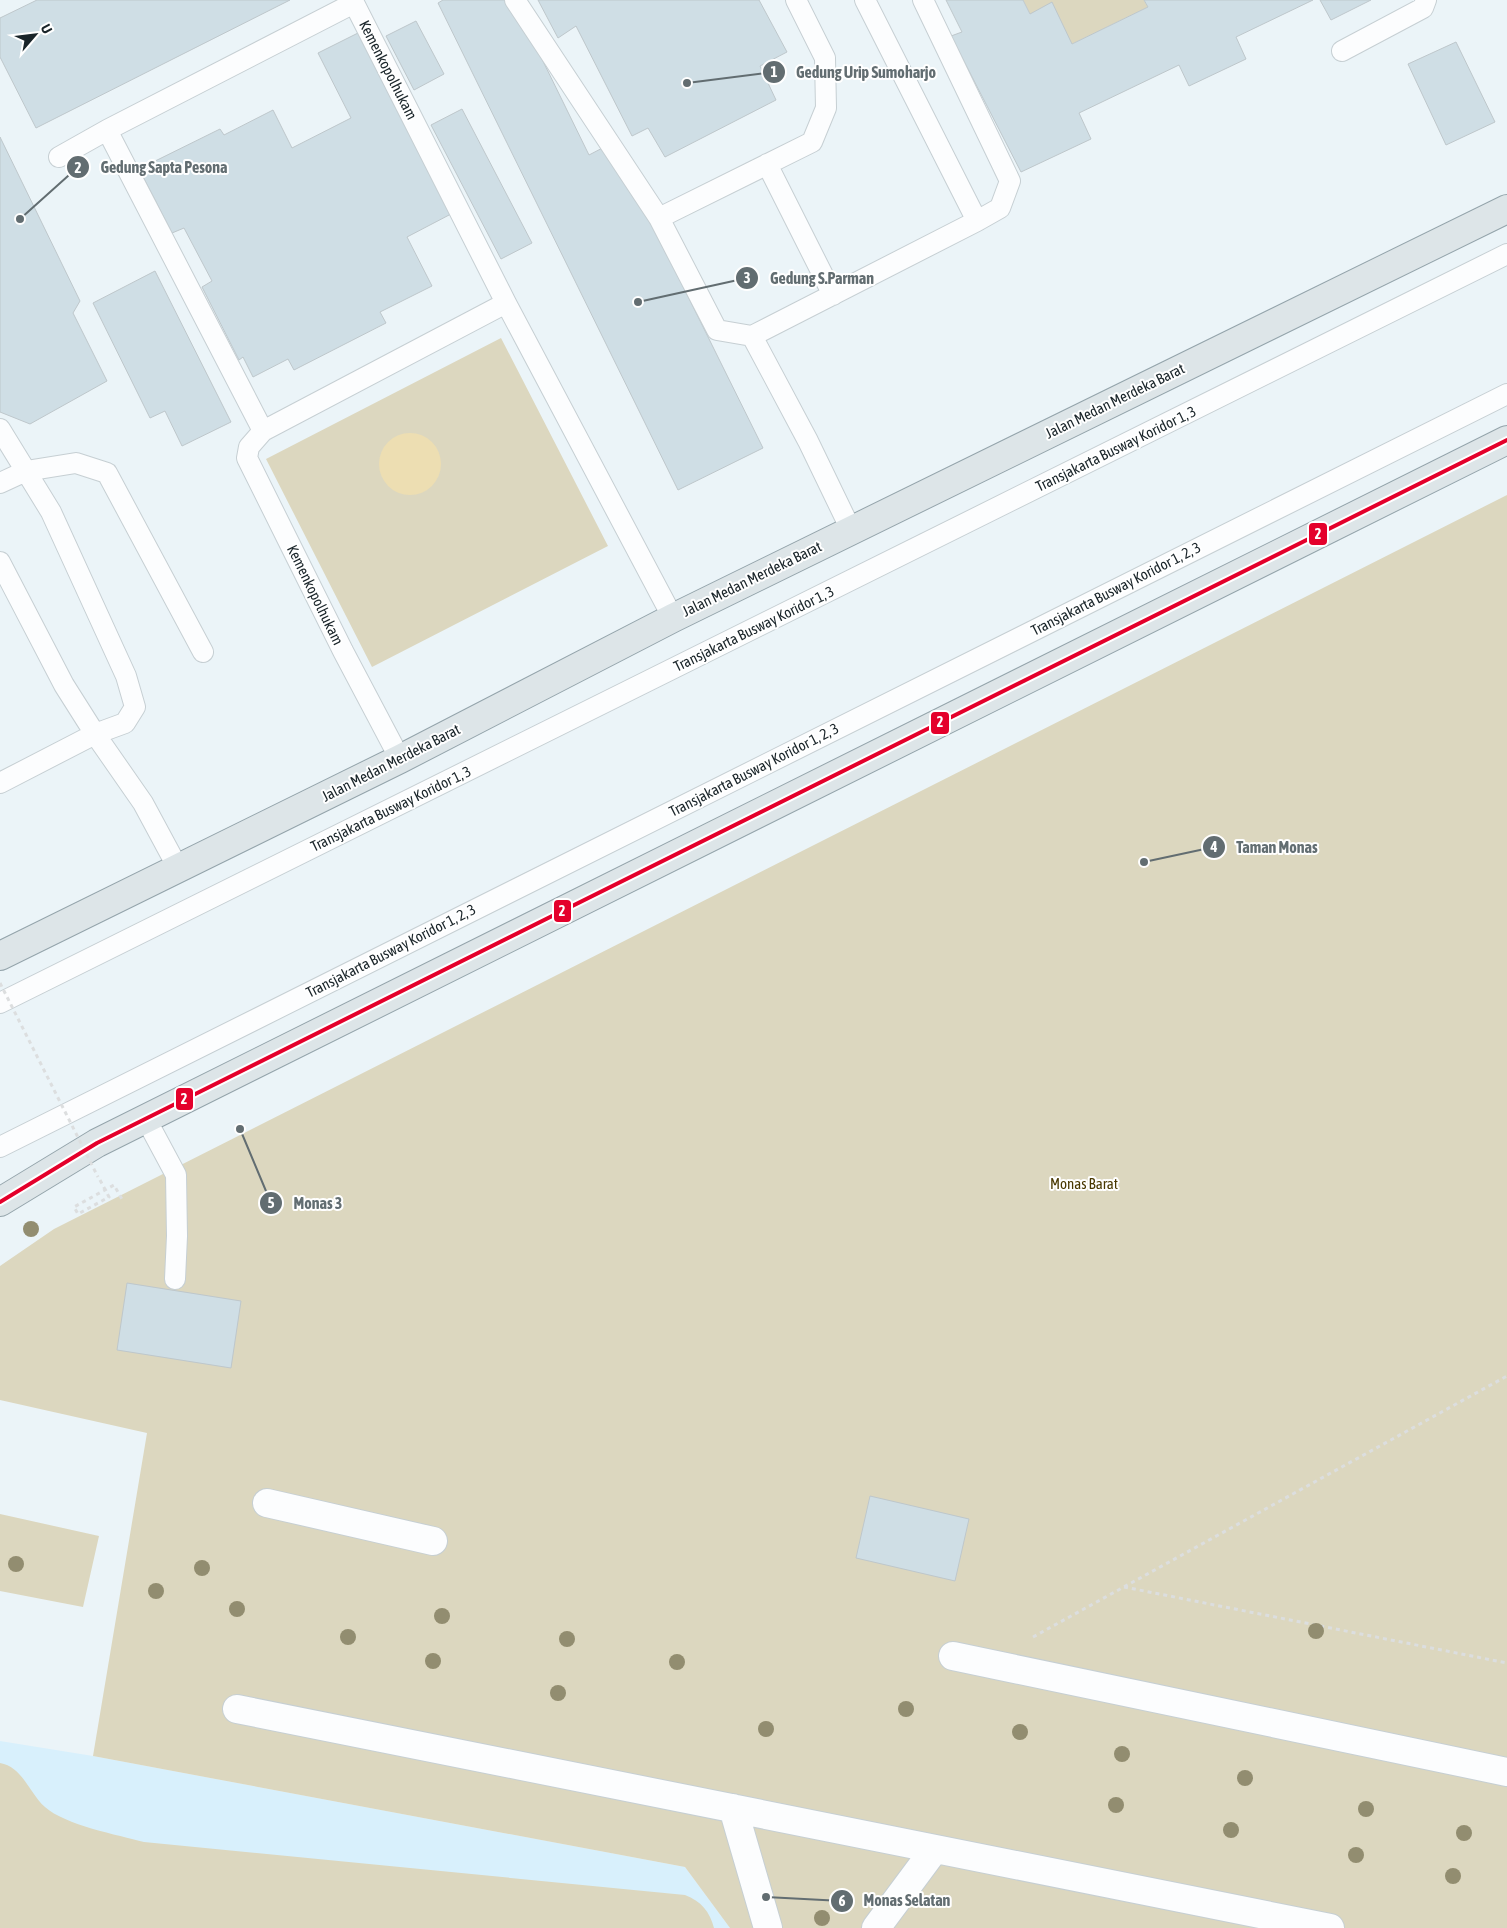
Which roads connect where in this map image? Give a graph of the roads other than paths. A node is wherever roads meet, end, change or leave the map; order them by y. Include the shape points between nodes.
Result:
1 (515, 0) edge
2 (796, 0) edge
3 (866, 0) edge
4 (923, 0) edge
5 (1426, 0) edge
6 (1342, 51) dead end
7 (107, 130) junction
8 (59, 157) dead end
9 (767, 164) junction
10 (1507, 209) edge
11 (659, 218) junction
12 (977, 221) junction
13 (1507, 254) edge
14 (833, 295) junction
15 (506, 304) junction
16 (752, 336) junction
17 (1507, 394) edge
18 (0, 429) edge
19 (263, 431) junction
20 (1507, 440) edge
21 (26, 471) junction
22 (0, 483) edge
23 (851, 530) junction
24 (0, 562) edge
25 (673, 618) junction
26 (203, 652) dead end
27 (95, 734) junction
28 (400, 759) junction
29 (0, 784) edge
30 (178, 868) junction
31 (0, 956) edge
32 (0, 1003) edge
33 (146, 1119) junction
34 (0, 1147) edge
35 (0, 1202) edge
36 (175, 1279) dead end
37 (267, 1504) dead end
38 (432, 1542) dead end
39 (953, 1656) dead end
40 (237, 1709) dead end
41 (1507, 1772) edge
42 (734, 1808) junction
43 (934, 1850) junction
44 (768, 1928) edge
45 (876, 1928) edge
46 (1330, 1928) edge

1 - 11 lane
2 - 9 lane via 825,58 826,108 812,142
3 - 12 lane
4 - 12 lane via 1010,182 1000,208
5 - 6 lane via 1423,8
7 - 8 lane, Kemenkopolhukam
7 - 15 lane, Kemenkopolhukam via 354,3
7 - 19 lane
9 - 11 lane
9 - 14 lane
10 - 23 main road, Jalan Medan Merdeka Barat
11 - 16 lane via 717,330
12 - 14 lane
13 - 32 lane, Transjakarta Busway Koridor 1, 3
14 - 16 lane
15 - 19 lane, Kemenkopolhukam
15 - 25 lane, Kemenkopolhukam
16 - 23 lane
17 - 34 lane, Transjakarta Busway Koridor 1, 2, 3
18 - 21 lane
19 - 28 lane, Kemenkopolhukam via 249,447 247,458 342,651
20 - 33 main road
21 - 22 lane
21 - 26 lane via 76,463 107,473
21 - 27 lane via 51,512 126,676 135,707 125,723
23 - 25 main road, Jalan Medan Merdeka Barat
24 - 27 lane via 64,685
25 - 28 main road, Jalan Medan Merdeka Barat
27 - 29 lane
27 - 30 lane via 143,803
28 - 30 main road, Jalan Medan Merdeka Barat
30 - 31 main road, Jalan Medan Merdeka Barat
33 - 35 main road via 97,1143
33 - 36 lane via 176,1175 178,1236
37 - 38 street
39 - 41 street
40 - 42 street
42 - 43 street
42 - 44 street
43 - 45 street
43 - 46 street

